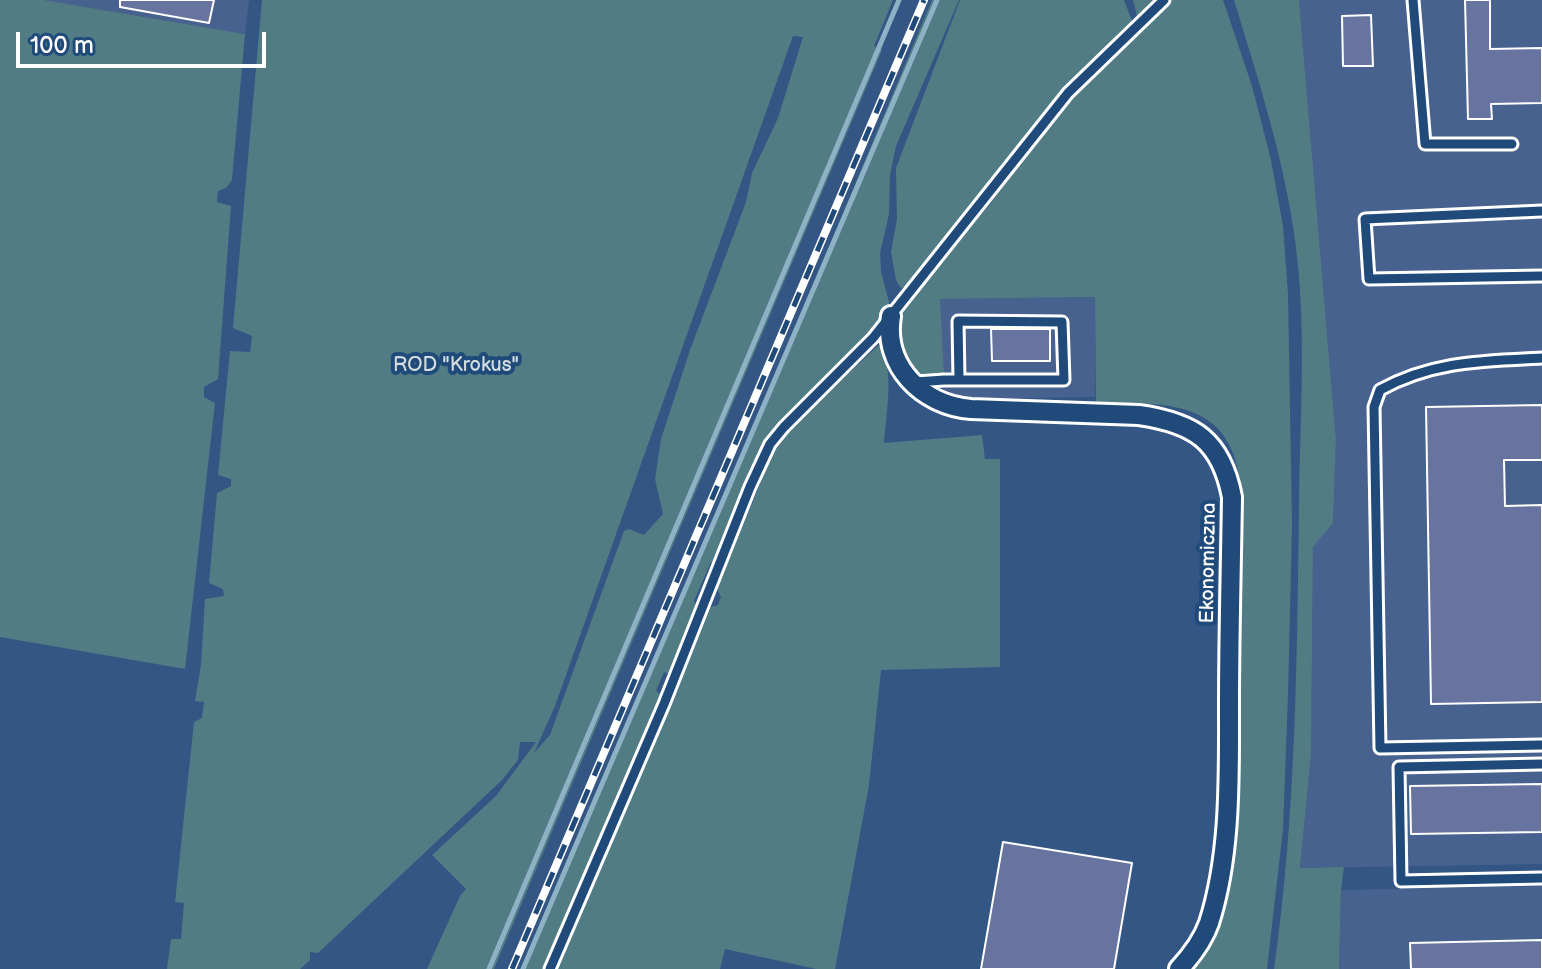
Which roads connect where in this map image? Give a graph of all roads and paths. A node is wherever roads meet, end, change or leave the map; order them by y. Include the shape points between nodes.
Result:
1 (1164, 0) edge
2 (1413, 0) edge
3 (1512, 144) dead end
4 (1542, 211) edge
5 (1542, 276) edge
6 (891, 316) junction
7 (1542, 358) edge
8 (959, 380) junction
9 (913, 383) junction
10 (1542, 745) edge
11 (1542, 764) edge
12 (1542, 878) edge
13 (550, 969) edge
14 (1179, 969) edge

1 - 6 lane via 1068,93
2 - 3 lane via 1425,144
4 - 5 lane via 1365,219 1369,279
6 - 9 street, Ekonomiczna via 895,361
6 - 13 lane via 770,444
7 - 10 lane via 1462,363 1406,375 1380,390 1374,407 1380,748
8 - 8 lane via 1064,380 1062,322 958,321
8 - 9 lane
9 - 14 street, Ekonomiczna via 939,402 961,408 1160,418 1192,430 1220,456 1232,497 1225,834 1208,926
11 - 12 lane via 1399,767 1401,881

